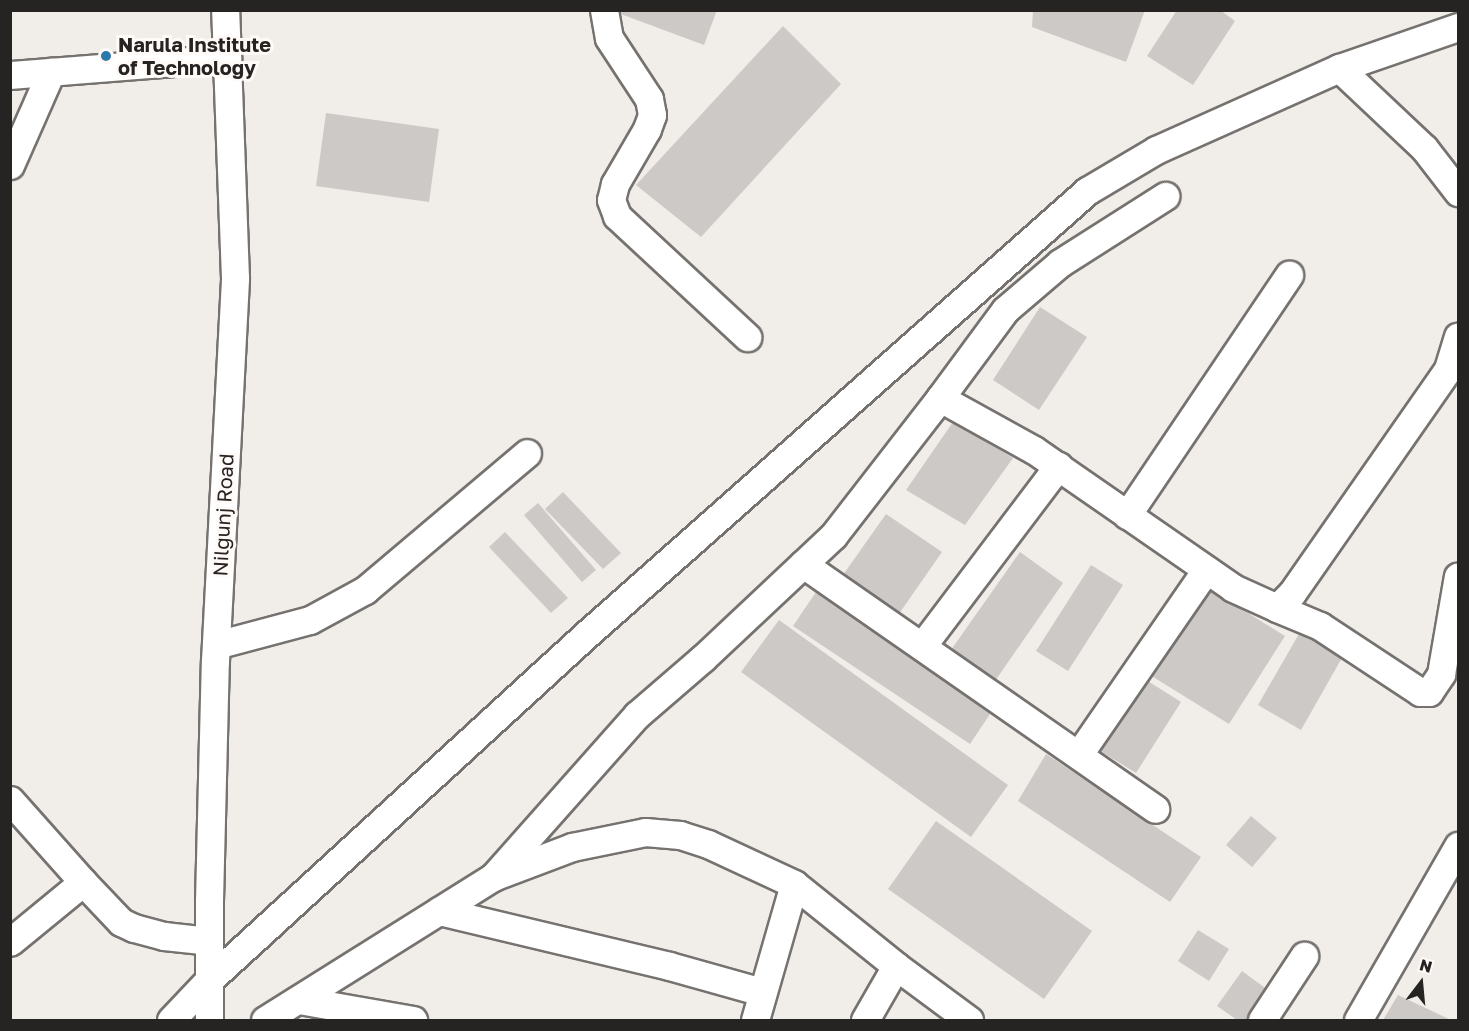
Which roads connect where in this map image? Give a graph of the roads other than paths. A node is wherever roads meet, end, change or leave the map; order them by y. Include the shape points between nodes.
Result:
1 (225, 10) edge
2 (604, 10) edge
3 (1458, 27) edge
4 (227, 58) junction
5 (1339, 68) junction
6 (51, 72) junction
7 (10, 75) edge
8 (10, 165) edge
9 (1458, 192) edge
10 (1165, 196) dead end
11 (1289, 274) dead end
12 (747, 337) dead end
13 (1458, 337) edge
14 (1453, 376) edge
15 (940, 398) junction
16 (527, 453) dead end
17 (1058, 466) junction
18 (1127, 515) junction
19 (803, 564) junction
20 (1206, 570) junction
21 (1458, 576) edge
22 (1277, 608) junction
23 (216, 645) junction
24 (922, 646) junction
25 (1079, 754) junction
26 (10, 800) edge
27 (1155, 809) dead end
28 (1458, 846) edge
29 (493, 877) junction
30 (83, 882) junction
31 (794, 884) junction
32 (439, 911) junction
33 (209, 941) junction
34 (10, 942) edge
35 (1304, 956) dead end
36 (896, 966) junction
37 (209, 980) junction
38 (762, 992) junction
39 (299, 1000) junction
40 (171, 1020) edge
41 (209, 1020) edge
42 (265, 1020) edge
43 (413, 1020) edge
44 (755, 1020) edge
45 (865, 1020) edge
46 (969, 1020) edge
47 (1263, 1020) edge
48 (1359, 1020) edge

1 - 4 street, Nilgunj Road
2 - 12 street via 609,38 649,99 652,115 615,184 611,200 617,216
3 - 5 street
4 - 6 street
4 - 23 street, Nilgunj Road via 235,278
5 - 9 street via 1424,148
5 - 37 street via 1156,150 1087,191 588,633
6 - 7 street
6 - 8 street
10 - 15 street via 1060,263 1005,310
11 - 18 street
13 - 14 street
14 - 22 street via 1292,594
15 - 17 street
15 - 19 street via 833,536
16 - 23 street via 364,590 310,620
17 - 18 street
17 - 24 street
18 - 20 street
19 - 24 street
19 - 29 street via 637,715
20 - 22 street via 1233,588
20 - 25 street
21 - 22 street via 1441,674 1429,692 1420,692 1320,626
23 - 33 street, Nilgunj Road
24 - 25 street
25 - 27 street
26 - 30 street
28 - 48 street
29 - 31 street via 572,847 645,832 680,835 708,844
29 - 32 street
30 - 33 street via 121,922 164,936
30 - 34 street
31 - 36 street
31 - 38 street
32 - 38 street
32 - 39 street
33 - 37 street, Nilgunj Road
35 - 47 street
36 - 45 street
36 - 46 street
37 - 40 street
37 - 41 street, Nilgunj Road
38 - 44 street
39 - 42 street
39 - 43 street

